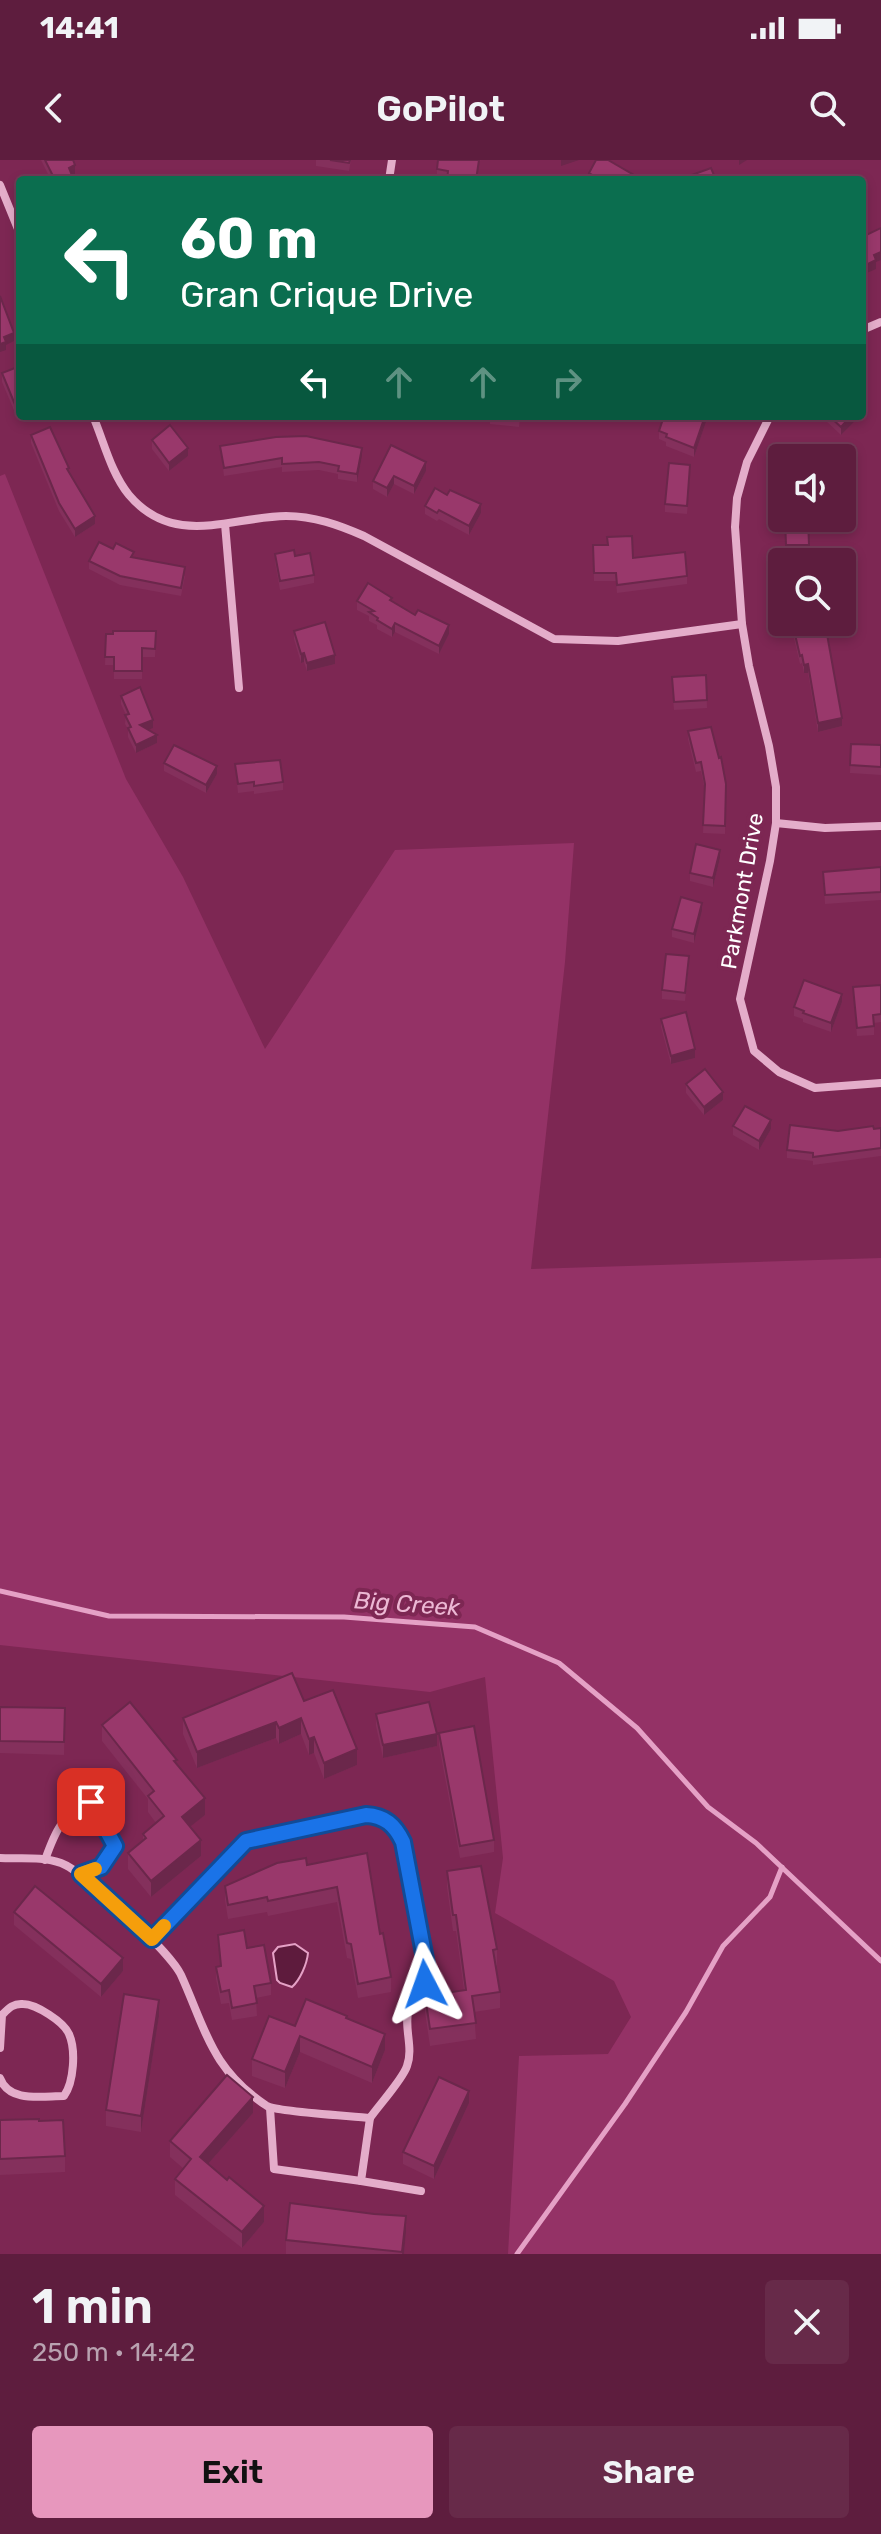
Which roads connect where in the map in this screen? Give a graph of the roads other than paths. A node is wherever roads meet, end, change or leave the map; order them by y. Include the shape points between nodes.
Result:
1 (0, 185) edge
2 (16, 224) edge
3 (95, 420) edge
4 (768, 420) edge
5 (225, 524) junction
6 (742, 624) junction
7 (239, 688) dead end
8 (776, 823) junction
9 (881, 826) edge
10 (881, 1083) edge
11 (0, 1858) edge
12 (45, 1860) junction
13 (81, 1874) junction
14 (152, 1939) junction
15 (1, 2015) edge
16 (0, 2048) edge
17 (0, 2078) edge
18 (270, 2108) junction
19 (370, 2118) junction
20 (361, 2181) junction
21 (421, 2191) dead end

1 - 2 street
3 - 5 street via 116,473 148,512 172,523
4 - 6 street, Parkmont Drive via 747,462 737,498
5 - 6 street via 286,516 340,525 554,639 618,641
5 - 7 street
6 - 8 street, Parkmont Drive via 769,746
8 - 9 street
8 - 10 street, Parkmont Drive via 740,999 754,1051 779,1072 815,1088
11 - 12 street
12 - 13 street
12 - 13 street via 56,1831 72,1811 91,1802 115,1846 101,1867
13 - 14 street
14 - 18 street via 180,1972 215,2055
14 - 19 street via 246,1841 366,1815 389,1821 403,1842 428,1975 408,2010 407,2067
15 - 16 street
15 - 17 street via 12,2005 25,2003 57,2019 73,2049 64,2096 18,2096
18 - 19 street
18 - 20 street via 274,2169
19 - 20 street
20 - 21 street

